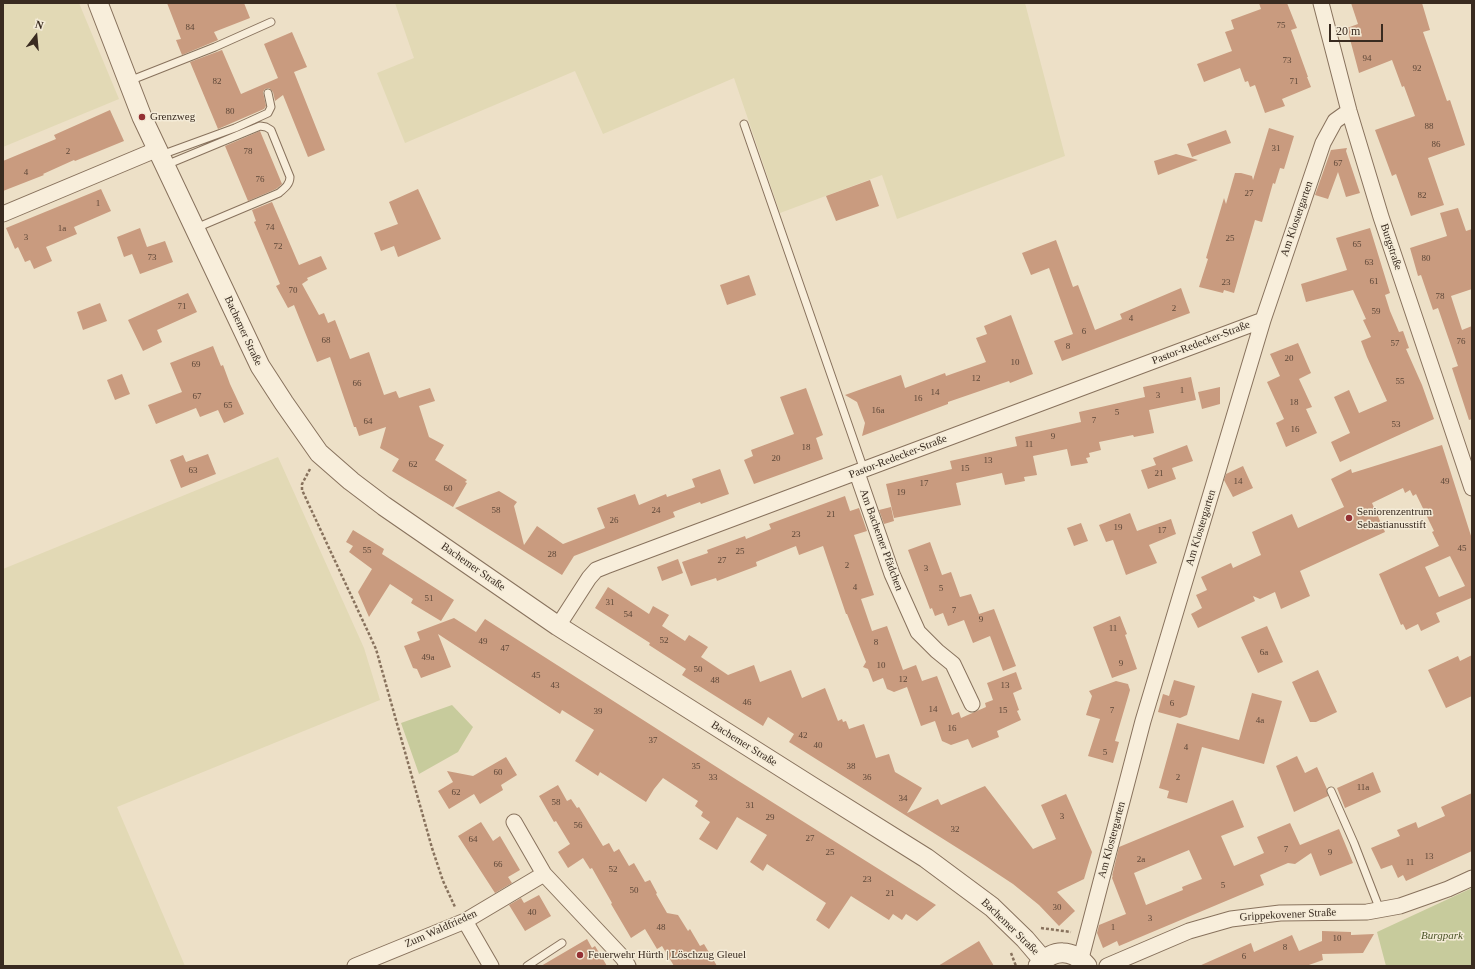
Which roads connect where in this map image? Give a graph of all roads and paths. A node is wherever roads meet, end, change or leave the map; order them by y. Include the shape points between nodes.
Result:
1 (98, 3) edge
2 (1321, 3) edge
3 (271, 22) dead end
4 (128, 81) junction
5 (268, 93) dead end
6 (1349, 111) junction
7 (744, 124) dead end
8 (162, 157) junction
9 (3, 214) edge
10 (195, 228) junction
11 (1263, 320) junction
12 (319, 453) junction
13 (860, 471) junction
14 (1472, 488) edge
15 (558, 626) junction
16 (972, 704) dead end
17 (1331, 791) dead end
18 (514, 822) dead end
19 (544, 874) junction
20 (1472, 878) edge
21 (1380, 910) junction
22 (465, 921) junction
23 (1039, 928) dead end
24 (1087, 934) junction
25 (562, 943) dead end
26 (1084, 962) edge
27 (1041, 963) edge
28 (355, 966) edge
29 (491, 966) edge
30 (527, 966) edge
31 (628, 966) edge
32 (1107, 966) edge

1 - 4 street, Bachemer Straße
2 - 6 street, Burgstraße
3 - 4 lane
4 - 8 street, Bachemer Straße via 142,118
5 - 8 lane via 271,107 268,113
6 - 11 street, Am Klostergarten via 1335,121 1323,143
6 - 14 street, Burgstraße via 1381,217
7 - 13 lane
8 - 9 street
8 - 10 street, Bachemer Straße
8 - 10 lane via 260,126 271,130 290,177 286,187 279,193
10 - 12 street, Bachemer Straße via 260,366
11 - 13 street, Pastor-Redecker-Straße
11 - 24 street, Am Klostergarten via 1143,721
12 - 15 street, Bachemer Straße via 384,506
12 - 22 path via 302,484 302,490 376,649 432,848 457,912
13 - 15 street, Pastor-Redecker-Straße via 596,570
13 - 16 street, Am Bachemer Pfädchen via 892,574 918,632 953,664
15 - 27 street, Bachemer Straße via 926,858 992,907 1025,939
17 - 21 lane
18 - 19 street
19 - 22 street, Zum Waldfrieden
19 - 31 street
20 - 21 street, Grippekovener Straße via 1400,906
21 - 32 street, Grippekovener Straße via 1280,913 1231,919 1189,931
22 - 28 street, Zum Waldfrieden
22 - 29 street
23 - 24 path
24 - 26 street, Am Klostergarten
25 - 30 lane
26 - 27 street via 1071,954 1058,953

